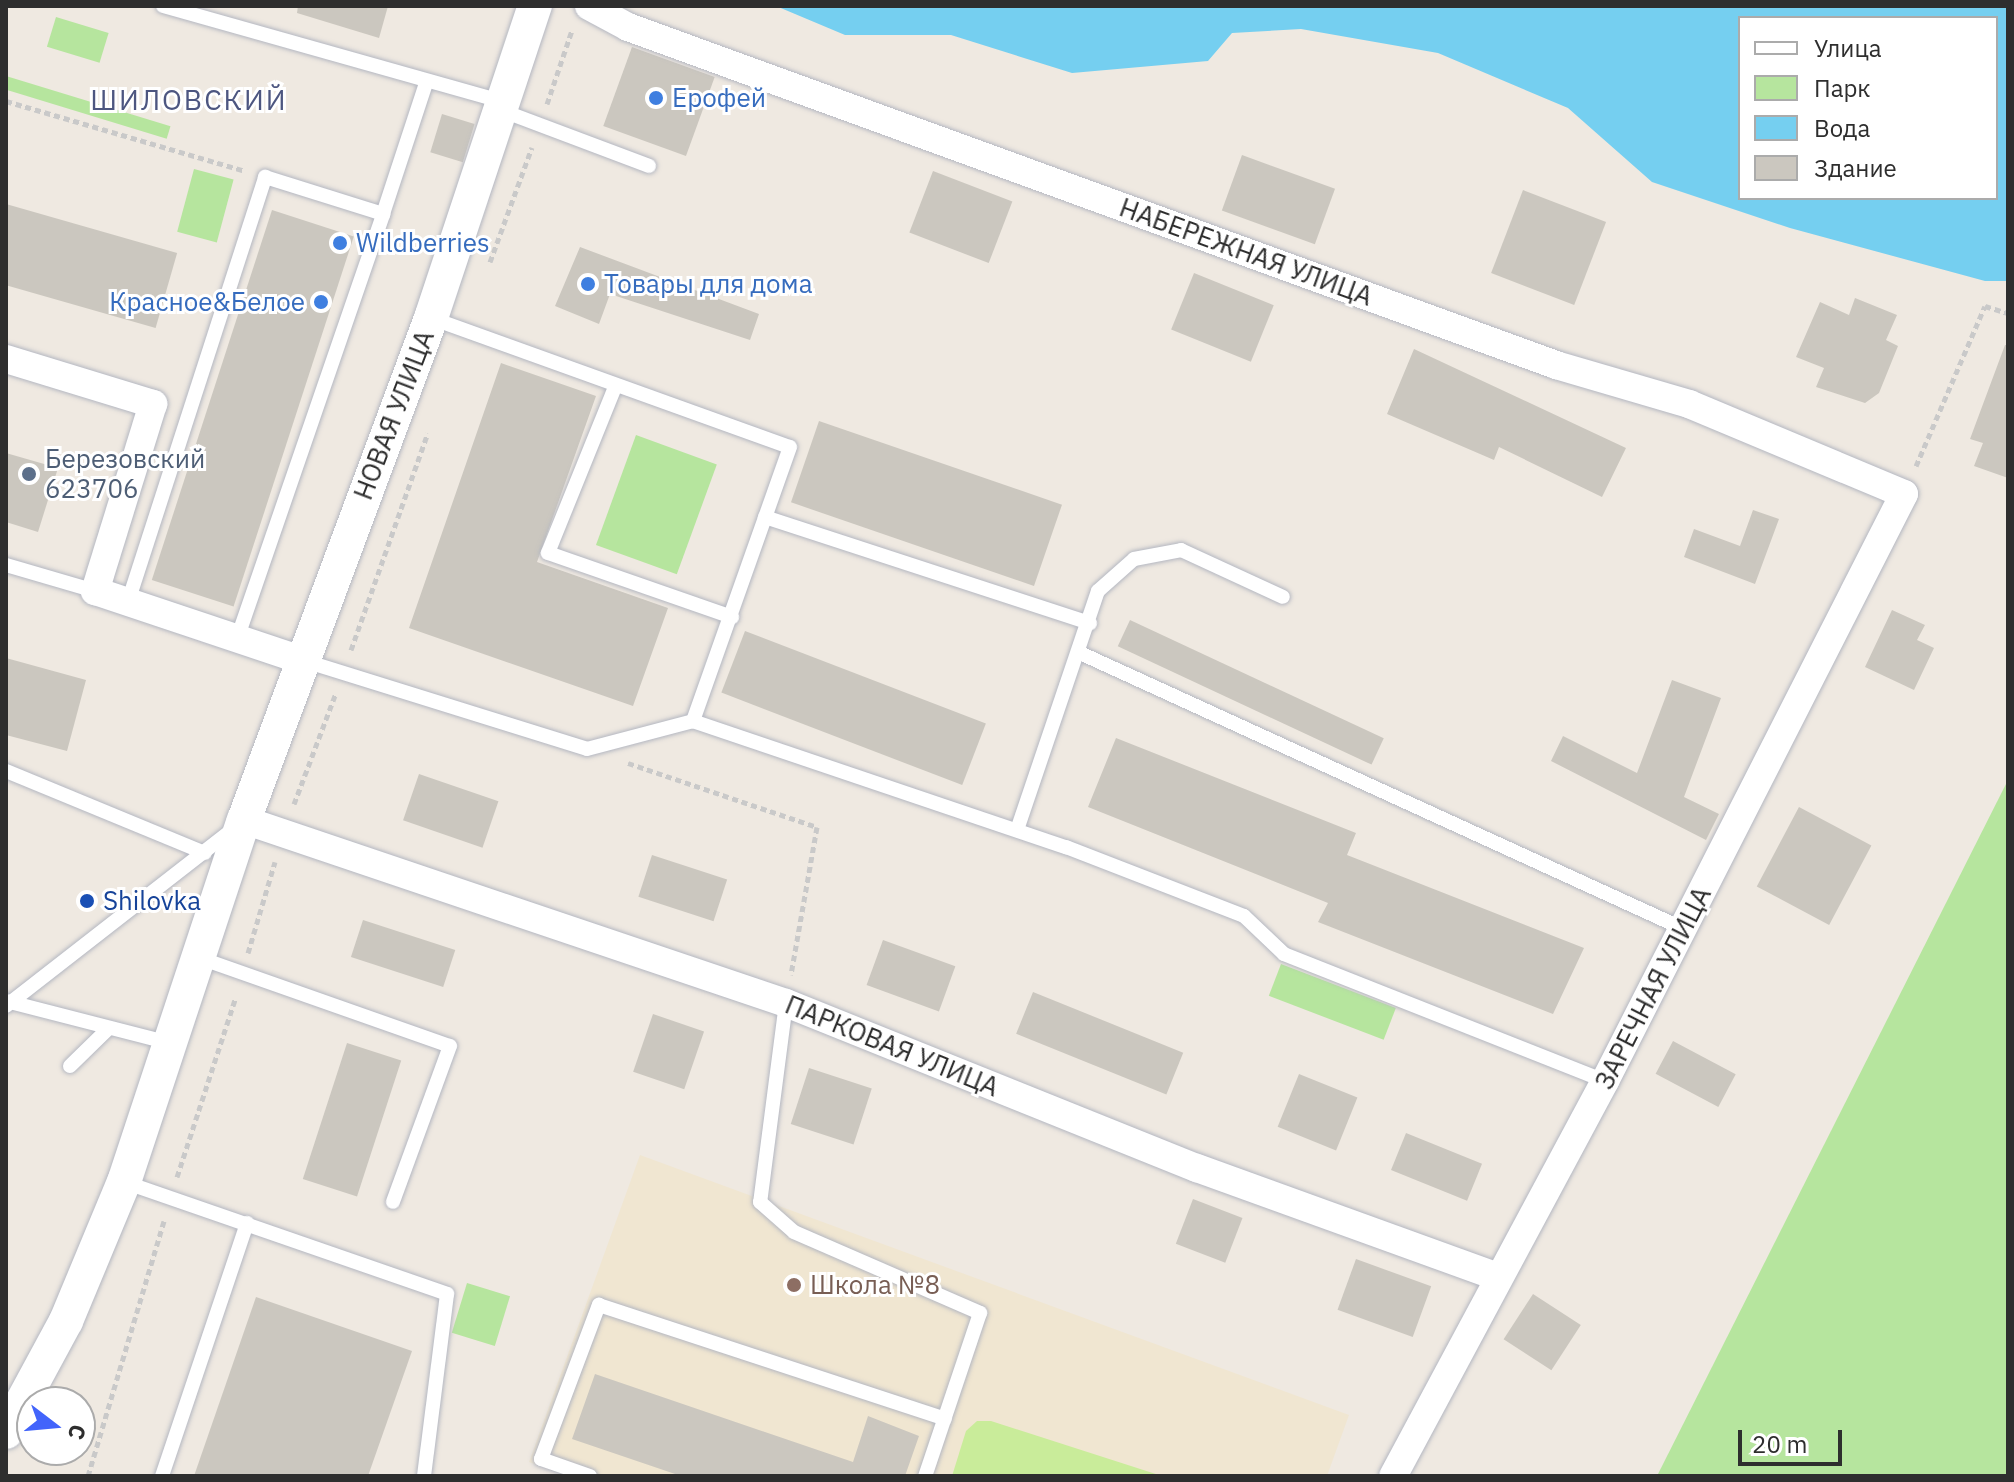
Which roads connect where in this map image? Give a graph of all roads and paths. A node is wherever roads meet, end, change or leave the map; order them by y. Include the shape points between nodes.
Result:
1 (163, 6) edge
2 (535, 6) edge
3 (589, 6) edge
4 (426, 83) junction
5 (6, 101) edge
6 (505, 106) junction
7 (649, 166) dead end
8 (265, 177) junction
9 (383, 214) junction
10 (2008, 313) edge
11 (431, 318) junction
12 (6, 359) edge
13 (615, 387) junction
14 (1904, 494) junction
15 (765, 517) junction
16 (6, 565) edge
17 (95, 591) junction
18 (1283, 597) dead end
19 (128, 602) junction
20 (732, 617) junction
21 (1090, 623) junction
22 (237, 639) junction
23 (1080, 653) junction
24 (301, 660) junction
25 (693, 721) junction
26 (587, 749) junction
27 (6, 771) edge
28 (244, 820) junction
29 (284, 830) junction
30 (1017, 830) junction
31 (205, 853) junction
32 (1684, 929) junction
33 (196, 957) junction
34 (242, 974) junction
35 (7, 1003) edge
36 (786, 1003) junction
37 (109, 1028) junction
38 (170, 1043) junction
39 (70, 1066) dead end
40 (1605, 1081) junction
41 (124, 1182) junction
42 (172, 1198) junction
43 (393, 1202) dead end
44 (247, 1223) junction
45 (1495, 1276) junction
46 (945, 1419) junction
47 (6, 1432) edge
48 (88, 1476) edge
49 (162, 1476) edge
50 (424, 1476) edge
51 (590, 1476) edge
52 (925, 1476) edge
53 (1393, 1476) edge

1 - 4 lane
2 - 6 street, НОВАЯ УЛИЦА
3 - 14 street, НАБЕРЕЖНАЯ УЛИЦА via 628,27 1556,365 1689,404
4 - 6 lane
4 - 9 lane
5 - 8 path
6 - 7 lane
6 - 11 street, НОВАЯ УЛИЦА
8 - 9 lane
8 - 19 lane
9 - 22 lane
10 - 14 path via 1985,306
11 - 13 lane
11 - 24 street, НОВАЯ УЛИЦА
12 - 17 street via 153,404
13 - 15 lane via 790,447
13 - 20 lane via 548,553
14 - 32 street, ЗАРЕЧНАЯ УЛИЦА
15 - 20 lane
15 - 21 lane
16 - 17 lane
17 - 19 street
18 - 21 lane via 1181,550 1134,559 1098,591
19 - 22 street
20 - 25 lane
21 - 23 lane
22 - 24 street
23 - 30 lane
23 - 32 lane
24 - 26 lane
24 - 28 street, НОВАЯ УЛИЦА
25 - 26 lane
25 - 30 lane
26 - 36 path via 817,827
27 - 31 lane
28 - 29 street, ПАРКОВАЯ УЛИЦА
28 - 31 lane
28 - 33 street, НОВАЯ УЛИЦА
29 - 34 path
29 - 36 street, ПАРКОВАЯ УЛИЦА
30 - 40 lane via 1244,916 1284,954
31 - 35 lane
32 - 40 street, ЗАРЕЧНАЯ УЛИЦА
33 - 34 lane
33 - 38 street, НОВАЯ УЛИЦА
34 - 42 path
34 - 43 lane via 450,1046
35 - 37 lane
36 - 45 street, ПАРКОВАЯ УЛИЦА via 1197,1168
36 - 46 lane via 760,1202 794,1232 980,1313
37 - 38 lane
37 - 39 lane
38 - 41 street, НОВАЯ УЛИЦА
40 - 45 street, ЗАРЕЧНАЯ УЛИЦА
41 - 42 lane
41 - 47 street, НОВАЯ УЛИЦА via 66,1321
42 - 44 lane
42 - 48 path
44 - 49 lane
44 - 50 lane via 447,1294
45 - 53 street, ЗАРЕЧНАЯ УЛИЦА
46 - 51 lane via 599,1305 541,1459
46 - 52 lane

